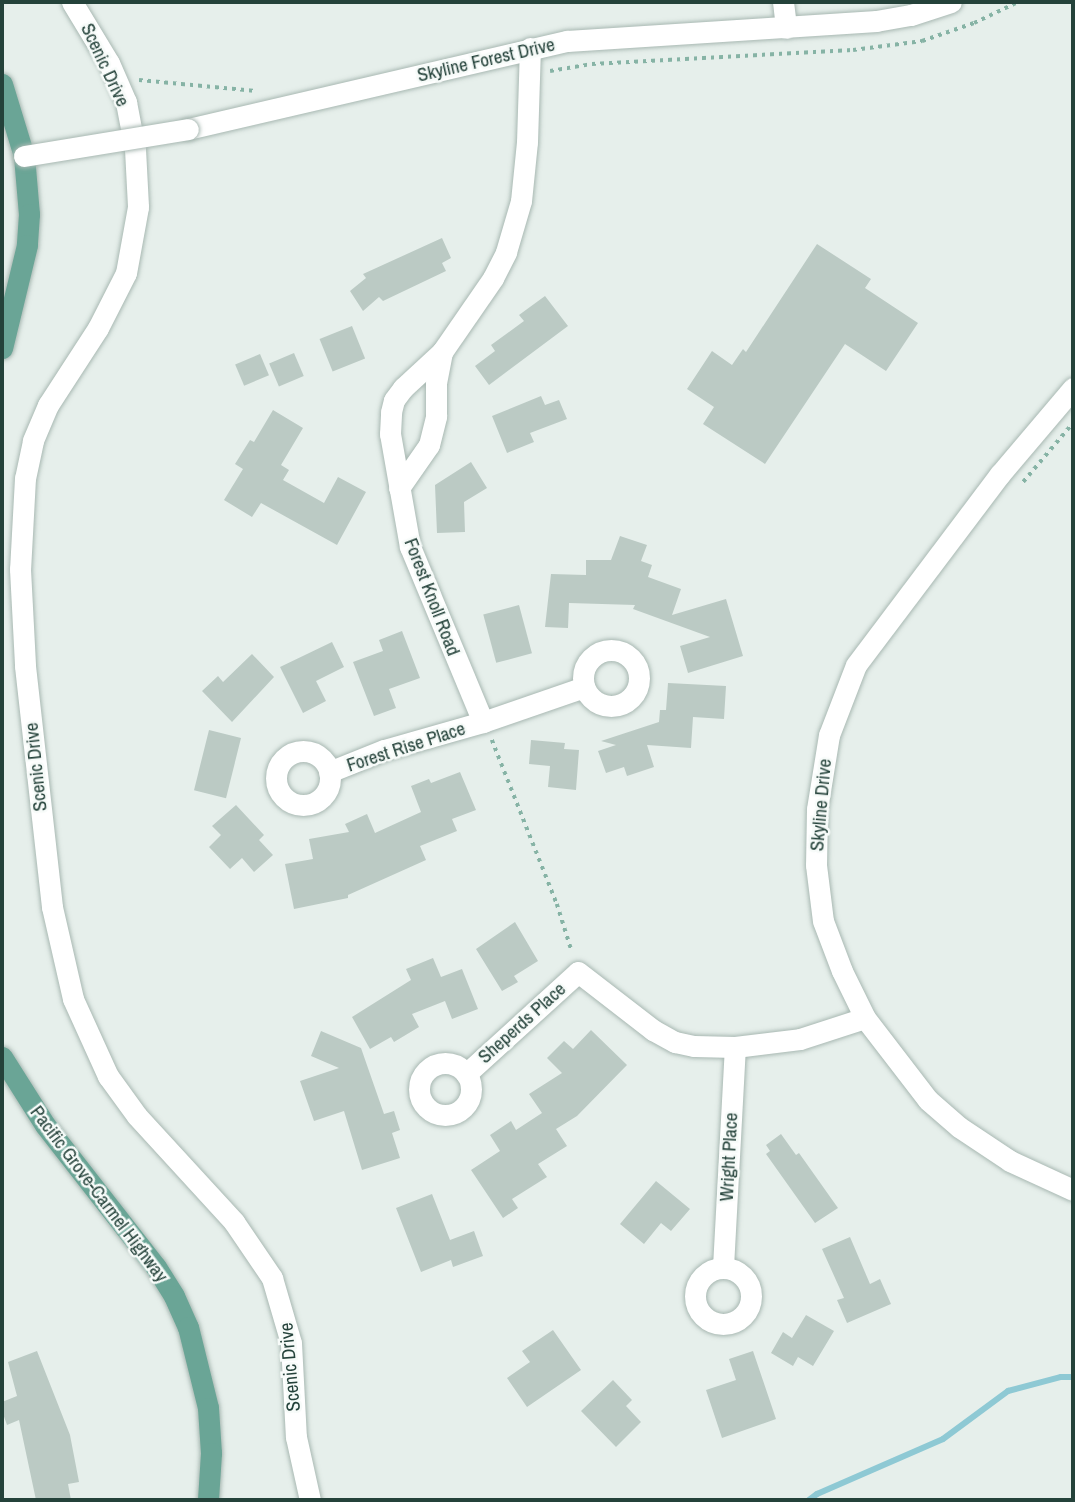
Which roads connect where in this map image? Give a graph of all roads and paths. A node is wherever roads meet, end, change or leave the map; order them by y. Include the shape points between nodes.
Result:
1 (72, 2) edge
2 (783, 2) edge
3 (951, 2) edge
4 (1018, 2) edge
5 (786, 27) junction
6 (530, 48) junction
7 (116, 78) junction
8 (550, 83) dead end
9 (2, 84) edge
10 (264, 92) dead end
11 (24, 156) junction
12 (2, 348) edge
13 (442, 352) junction
14 (1073, 388) edge
15 (1073, 422) edge
16 (399, 488) junction
17 (1017, 488) dead end
18 (584, 687) dead end
19 (483, 722) junction
20 (330, 772) dead end
21 (578, 972) junction
22 (865, 1018) junction
23 (735, 1047) junction
24 (2, 1057) edge
25 (466, 1074) dead end
26 (1073, 1189) edge
27 (723, 1267) dead end
28 (208, 1500) edge
29 (310, 1500) edge

1 - 7 street, Scenic Drive
2 - 5 street
3 - 5 street, Skyline Forest Drive via 876,21
4 - 8 path via 922,41 853,50 592,64 550,69
5 - 6 street, Skyline Forest Drive via 615,36
6 - 11 street, Skyline Forest Drive, bridge via 188,129
6 - 13 street, Forest Knoll Road via 527,142 514,230 493,278
7 - 10 path
7 - 29 street, Scenic Drive via 135,149 138,207 133,241 125,273 98,328 48,405 33,441 21,515 25,666 52,907 74,999 108,1076 137,1116 234,1222 272,1278 291,1343 296,1437
9 - 11 main road
11 - 12 main road via 27,245
13 - 16 street via 429,445
13 - 16 street, Forest Knoll Road via 394,400 390,434
14 - 22 street, Skyline Drive via 1000,474 856,665 829,735 817,809 816,865 823,921
15 - 17 path
16 - 19 street, Forest Knoll Road via 410,547
18 - 19 street, Forest Rise Place
19 - 20 street, Forest Rise Place via 384,750
19 - 21 path via 556,904
21 - 23 street via 675,1042 714,1049
21 - 25 street, Sheperds Place
22 - 23 street via 800,1039
22 - 26 street, Skyline Drive via 928,1100 959,1128 1010,1161
23 - 27 street, Wright Place
24 - 28 main road, Pacific Grove-Carmel Highway via 51,1133 174,1296 188,1327 208,1408

